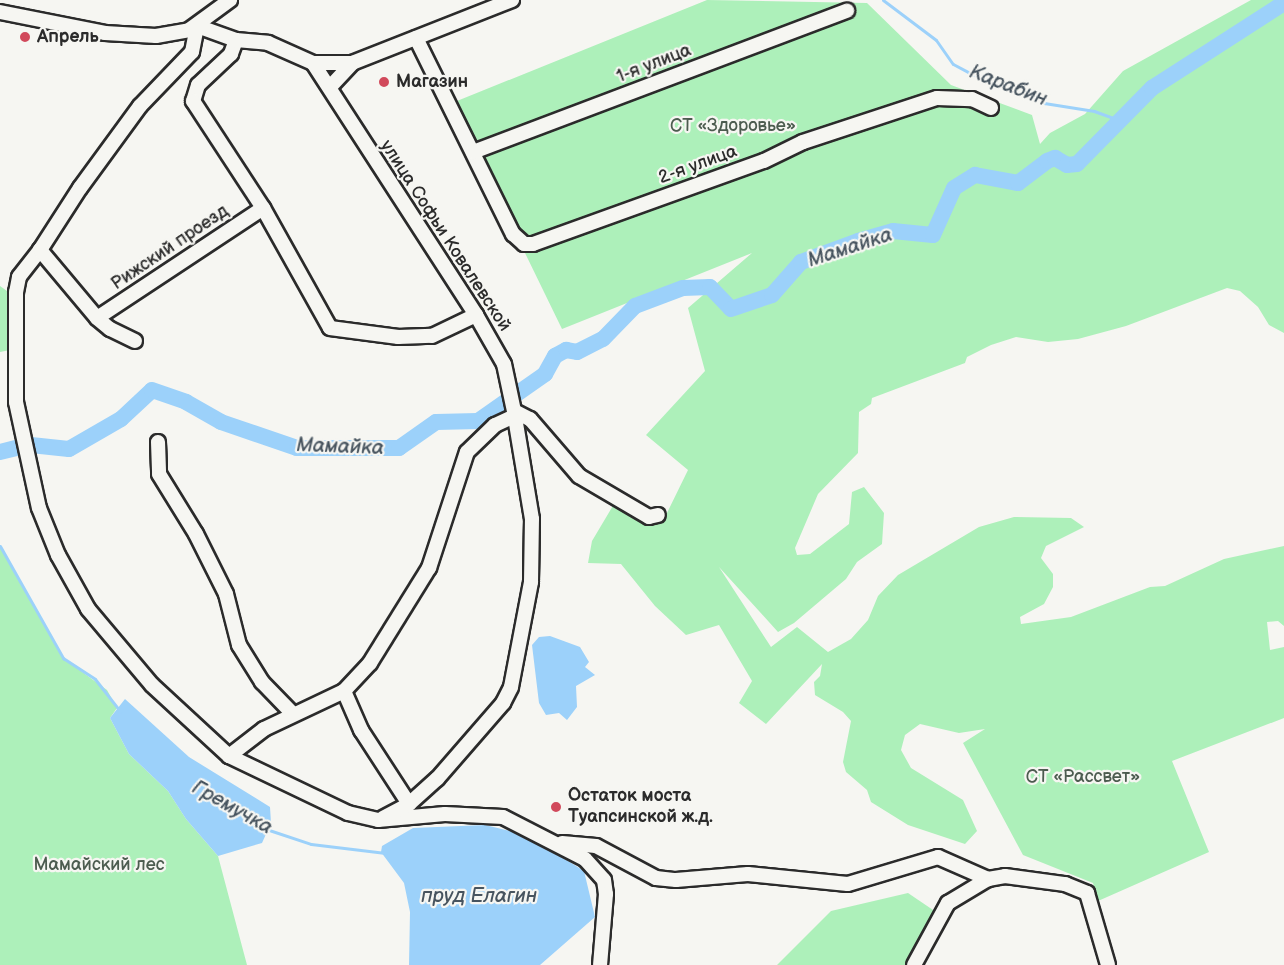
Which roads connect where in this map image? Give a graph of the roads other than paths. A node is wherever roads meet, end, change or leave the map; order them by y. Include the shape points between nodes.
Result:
1 (230, 0) edge
2 (512, 0) edge
3 (847, 11) dead end
4 (0, 12) edge
5 (196, 26) junction
6 (416, 38) junction
7 (236, 40) junction
8 (313, 63) junction
9 (352, 63) junction
10 (330, 87) junction
11 (991, 108) dead end
12 (473, 152) junction
13 (262, 208) junction
14 (40, 250) junction
15 (476, 315) junction
16 (97, 318) junction
17 (135, 341) dead end
18 (513, 411) junction
19 (158, 442) dead end
20 (658, 515) dead end
21 (344, 691) junction
22 (292, 713) junction
23 (229, 756) junction
24 (409, 804) junction
25 (378, 820) junction
26 (558, 843) junction
27 (988, 879) junction
28 (600, 965) edge
29 (914, 965) edge
30 (1108, 965) edge

1 - 5 street
2 - 6 street
3 - 12 street, 1-я улица
4 - 5 street via 105,33 143,36 172,35
5 - 7 street
5 - 14 street via 192,51 140,106
6 - 9 street
6 - 12 street
7 - 8 street via 268,43
7 - 13 street via 231,54 198,85 193,101
8 - 9 street
8 - 10 street, улица Софьи Ковалевской
9 - 10 street
10 - 15 street, улица Софьи Ковалевской via 398,199
11 - 12 street, 2-я улица via 972,99 937,98 803,142 764,161 533,244 519,242
13 - 15 street via 330,328 398,338 432,336
13 - 16 street, Рижский проезд
14 - 16 street
14 - 23 street via 19,277 16,292 16,402 39,508 58,555 88,609 152,685
15 - 18 street, улица Софьи Ковалевской via 510,381
16 - 17 street
18 - 20 street via 530,419 579,476 649,517
18 - 21 street via 467,452 429,568 370,663
18 - 24 street, улица Софьи Ковалевской via 532,529 531,582 511,687 503,703 437,779
19 - 22 street via 159,474 196,534 226,594 239,645 262,682
21 - 22 street
21 - 24 street via 361,730
22 - 23 street
23 - 25 street via 348,813
24 - 25 street, улица Софьи Ковалевской
25 - 26 street via 479,813 503,817
26 - 27 street via 596,846 656,878 676,880 748,874 848,884 938,857
26 - 28 street via 585,859 604,880
27 - 29 street via 948,903
27 - 30 street via 1035,878 1079,887 1087,893

